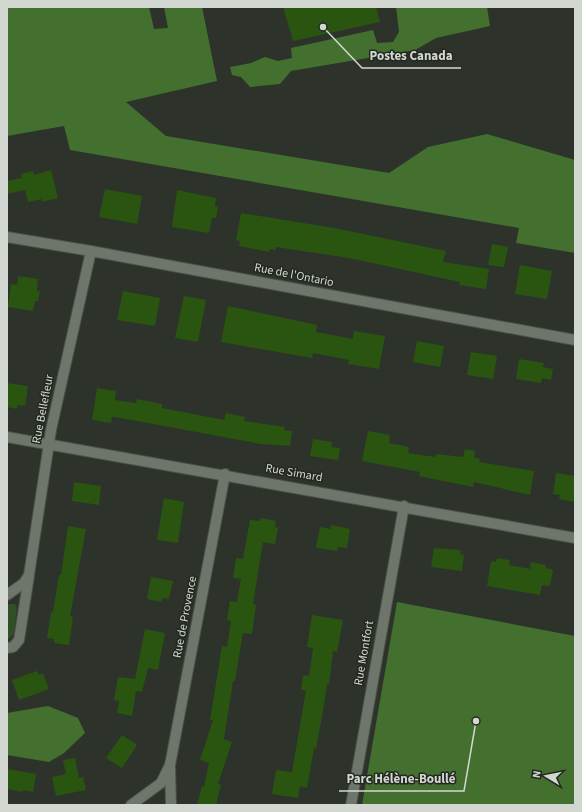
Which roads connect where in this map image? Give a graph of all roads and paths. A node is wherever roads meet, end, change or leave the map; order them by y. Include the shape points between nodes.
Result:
1 (7, 237) edge
2 (91, 250) junction
3 (575, 340) edge
4 (7, 437) edge
5 (49, 444) junction
6 (225, 474) junction
7 (404, 506) junction
8 (575, 538) edge
9 (29, 575) junction
10 (7, 595) edge
11 (7, 648) edge
12 (170, 765) junction
13 (131, 805) edge
14 (171, 805) edge
15 (351, 805) edge

1 - 2 street, Rue de l'Ontario
2 - 3 street, Rue de l'Ontario
2 - 5 street, Rue Bellefleur
4 - 5 street, Rue Simard
5 - 6 street, Rue Simard
5 - 9 street, Rue Bellefleur
6 - 7 street, Rue Simard
6 - 12 street, Rue de Provence
7 - 8 street, Rue Simard
7 - 15 street, Rue Montfort
9 - 10 street via 24,583
9 - 11 street, Rue Bellefleur via 19,640 13,647
12 - 13 street, Rue de Provence via 161,782
12 - 14 street, Rue de Provence

